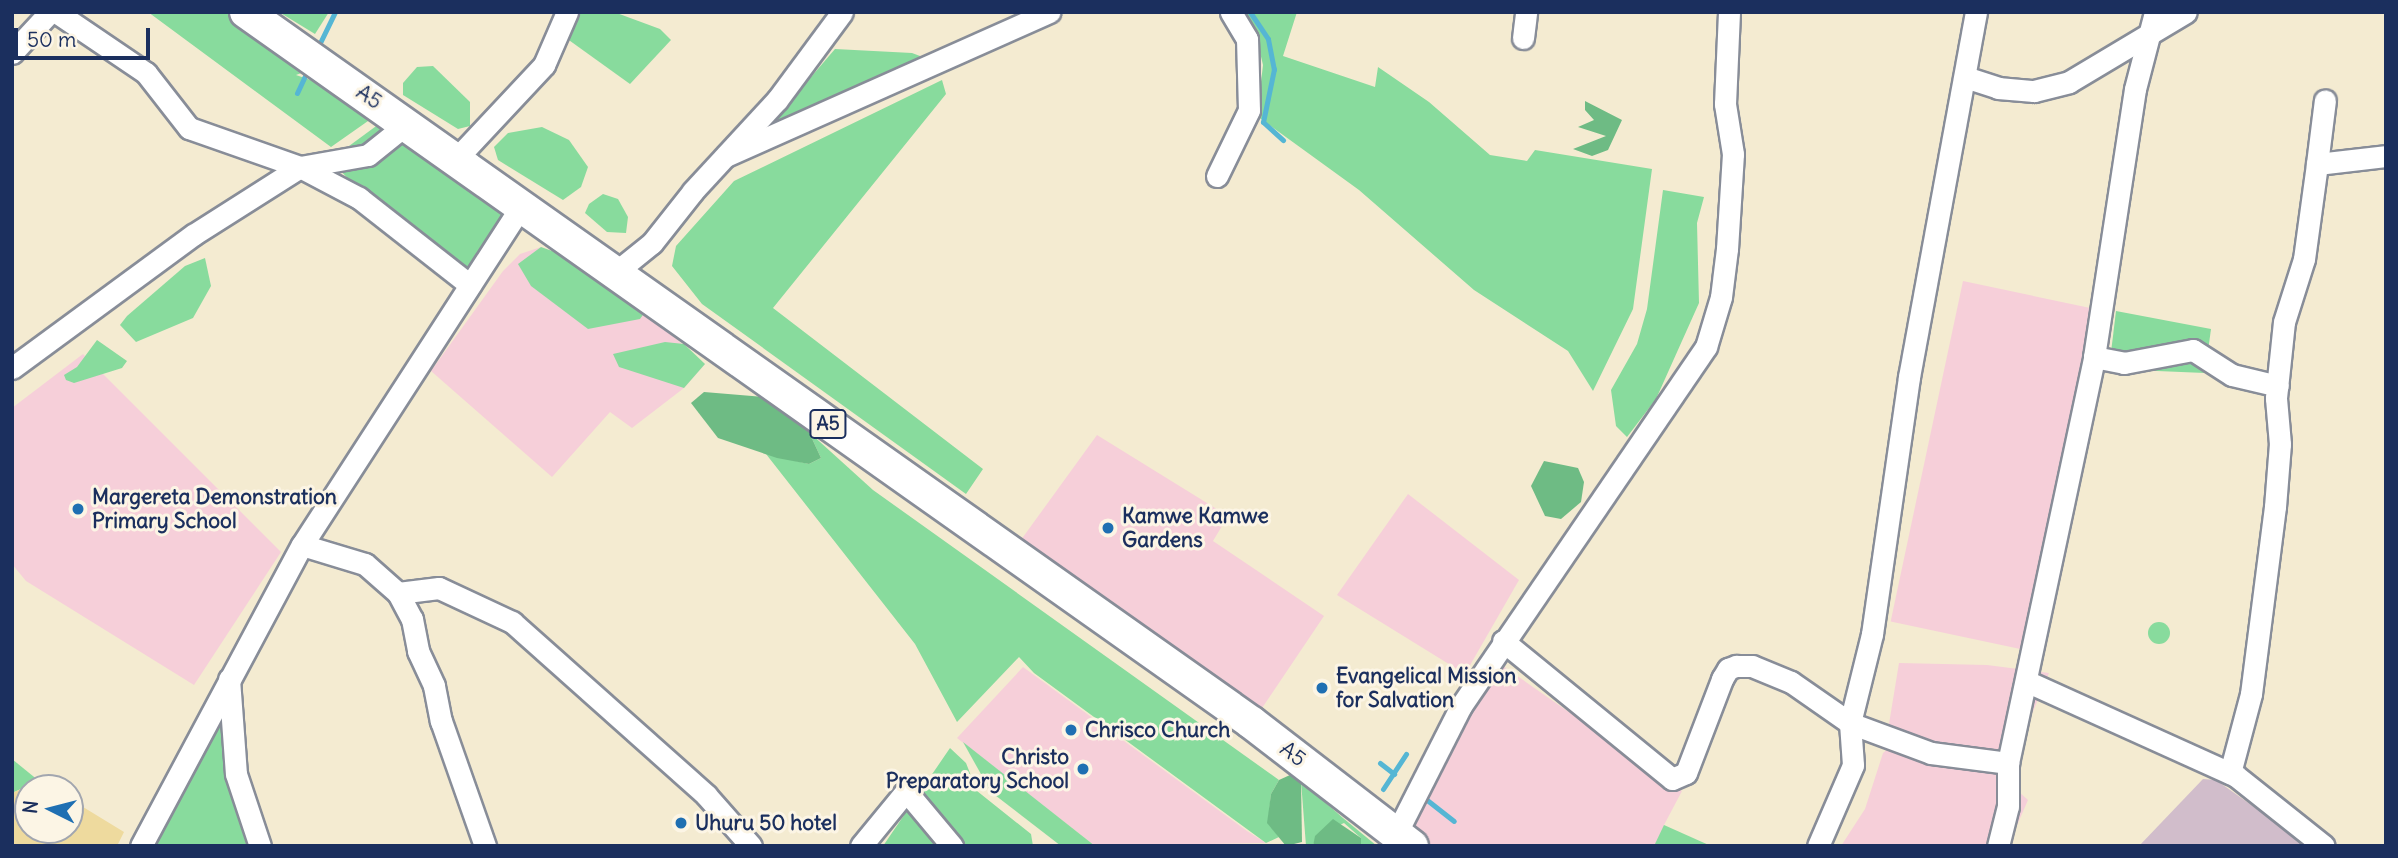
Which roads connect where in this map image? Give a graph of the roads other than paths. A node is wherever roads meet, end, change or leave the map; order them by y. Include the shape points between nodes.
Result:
1 (50, 12) edge
2 (55, 12) edge
3 (246, 12) edge
4 (567, 12) edge
5 (842, 12) edge
6 (1049, 12) edge
7 (1231, 12) edge
8 (1525, 12) edge
9 (1729, 12) edge
10 (1976, 12) edge
11 (2186, 12) edge
12 (2153, 22) edge
13 (1523, 38) dead end
14 (12, 53) edge
15 (1965, 77) junction
16 (2325, 100) dead end
17 (408, 123) junction
18 (726, 156) junction
19 (2386, 156) edge
20 (456, 159) junction
21 (2316, 164) junction
22 (300, 167) junction
23 (1217, 176) dead end
24 (521, 206) junction
25 (616, 272) junction
26 (470, 285) junction
27 (2094, 357) junction
28 (12, 368) edge
29 (2278, 386) junction
30 (302, 545) junction
31 (398, 593) junction
32 (1503, 641) junction
33 (229, 679) junction
34 (2028, 682) junction
35 (1850, 723) junction
36 (2008, 763) junction
37 (2230, 773) junction
38 (1404, 840) edge
39 (141, 846) edge
40 (260, 846) edge
41 (485, 846) edge
42 (751, 846) edge
43 (861, 846) edge
44 (953, 846) edge
45 (1818, 846) edge
46 (1998, 846) edge
47 (2324, 846) edge

1 - 14 street
2 - 22 street via 146,73 189,128
3 - 17 highway, A5 / A5
4 - 20 street via 544,65
5 - 18 street via 777,100
6 - 18 street
7 - 23 street via 1247,39 1249,110
8 - 13 street
9 - 32 street via 1725,104 1733,154 1727,249 1721,297 1706,347
10 - 15 street
11 - 12 street
12 - 15 street via 2069,82 2034,91 1998,88
12 - 27 street via 2135,89
15 - 35 street via 1909,377 1872,634
16 - 21 street
17 - 20 highway, A5 / A5
17 - 22 street via 368,155
18 - 25 street via 652,243
19 - 21 street
20 - 24 highway, A5 / A5
21 - 29 street via 2304,259 2284,322
22 - 26 street via 359,198
22 - 28 street via 193,235
24 - 25 highway, A5 / A5
24 - 26 street
25 - 38 highway, A5 / A5 via 1340,788
26 - 30 street
27 - 29 street via 2124,363 2193,350 2232,375
27 - 34 street
29 - 37 street via 2275,507 2251,694
30 - 31 street via 365,564
30 - 33 street
31 - 41 street via 412,619 418,651 434,686 441,721
31 - 42 street via 439,588 512,622 706,795
32 - 35 street via 1672,779 1686,773 1722,679 1728,669 1737,666 1752,666 1791,682
32 - 38 street via 1461,706
33 - 39 street
33 - 40 street via 236,774
34 - 36 street
34 - 37 street
35 - 36 street via 1931,753
35 - 45 street via 1853,765
36 - 46 street via 2008,806
37 - 47 street
43 - 44 street via 906,791

